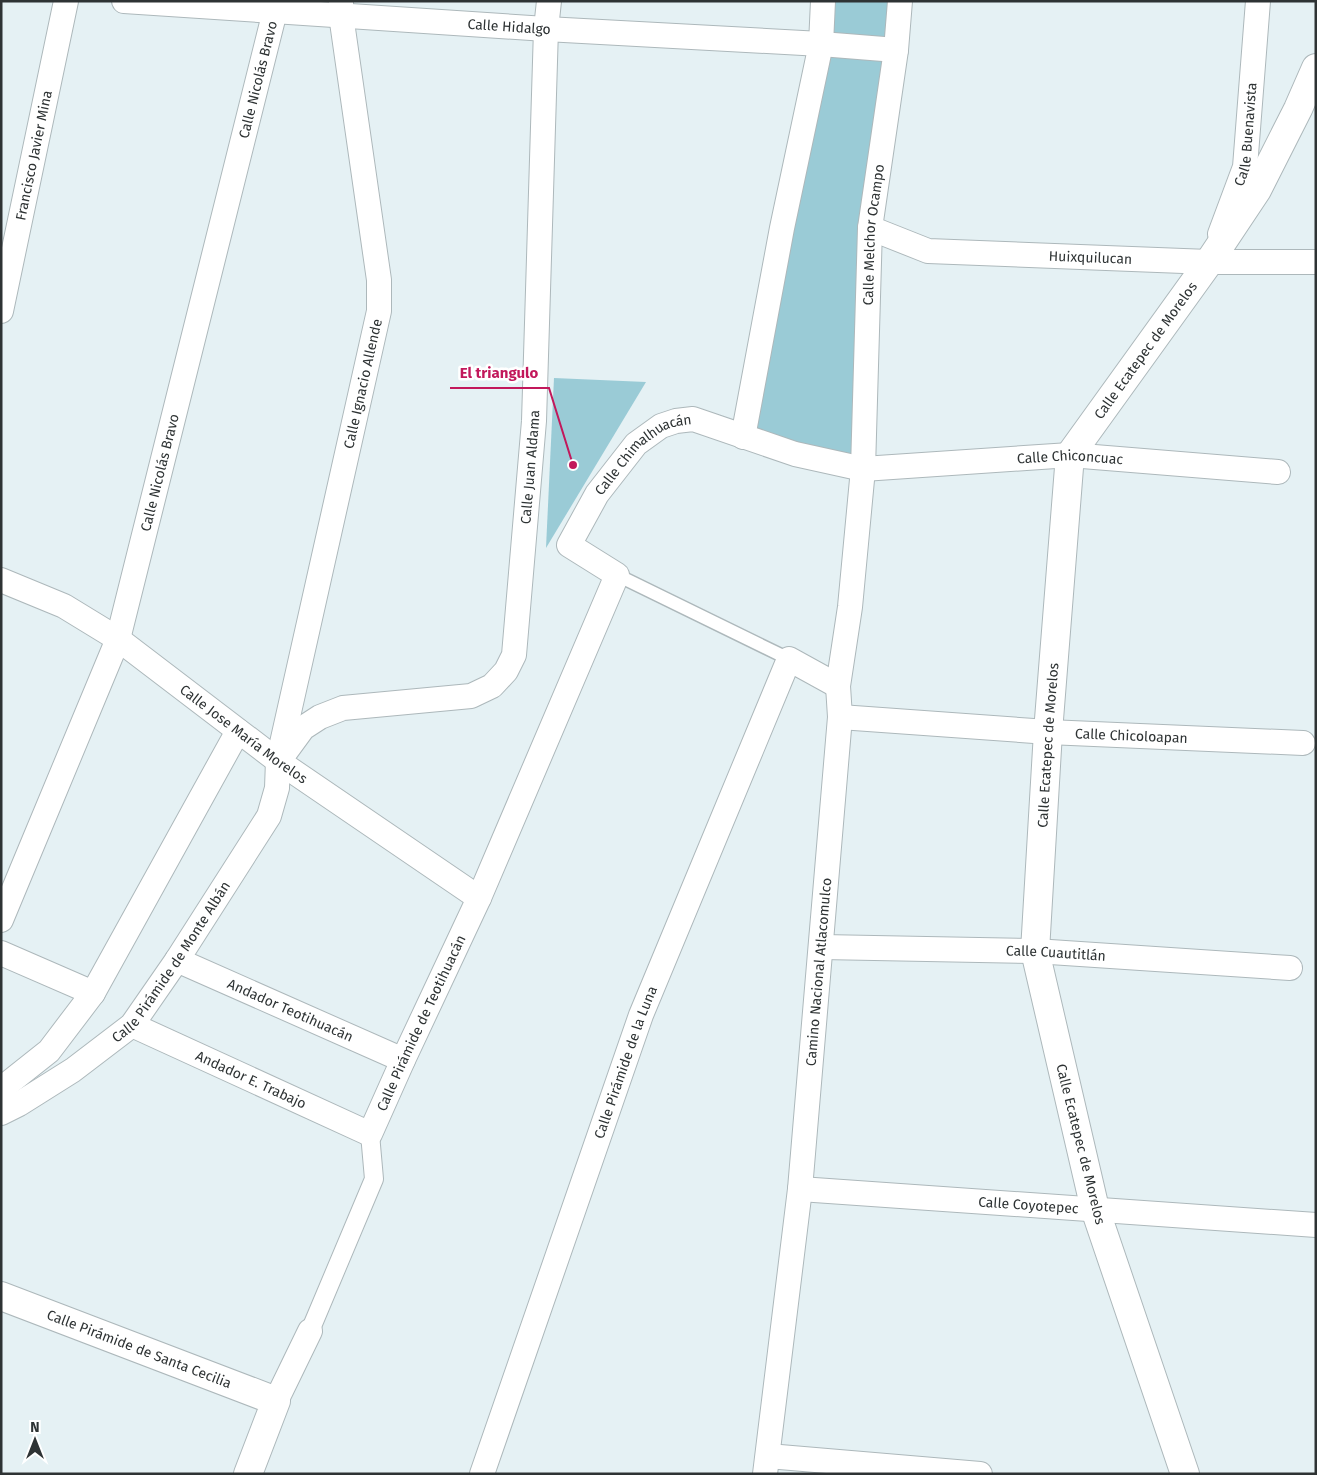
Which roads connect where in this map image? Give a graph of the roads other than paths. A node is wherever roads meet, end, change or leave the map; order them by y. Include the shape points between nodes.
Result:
1 (66, 1) edge
2 (549, 1) edge
3 (823, 1) edge
4 (900, 1) edge
5 (1258, 1) edge
6 (136, 2) edge
7 (341, 8) edge
8 (275, 11) junction
9 (546, 29) junction
10 (821, 44) junction
11 (896, 50) junction
12 (1316, 68) edge
13 (870, 228) junction
14 (1209, 262) junction
15 (1316, 262) edge
16 (1, 310) edge
17 (743, 437) junction
18 (1070, 456) junction
19 (863, 469) junction
20 (1278, 472) dead end
21 (617, 575) junction
22 (1, 580) edge
23 (118, 639) junction
24 (789, 659) junction
25 (838, 686) junction
26 (840, 717) junction
27 (238, 731) junction
28 (1048, 732) junction
29 (1304, 743) dead end
30 (278, 761) junction
31 (479, 898) junction
32 (1, 920) edge
33 (822, 947) junction
34 (1035, 951) junction
35 (1, 953) edge
36 (176, 960) junction
37 (1290, 968) dead end
38 (93, 993) junction
39 (132, 1024) junction
40 (403, 1060) junction
41 (1, 1089) edge
42 (1, 1113) edge
43 (370, 1134) junction
44 (800, 1189) junction
45 (1095, 1210) junction
46 (1316, 1225) edge
47 (1, 1296) edge
48 (310, 1331) joint
49 (276, 1401) junction
50 (766, 1465) edge
51 (248, 1474) edge
52 (482, 1474) edge
53 (980, 1474) edge
54 (1185, 1474) edge

1 - 16 street, Francisco Javier Mina
2 - 9 street, Calle Juan Aldama
3 - 10 street
4 - 11 street, Calle Melchor Ocampo
5 - 14 street, Calle Buenavista via 1245,167
6 - 8 street, Calle Hidalgo
7 - 8 street, Calle Hidalgo
7 - 9 street, Calle Hidalgo
7 - 30 street, Calle Ignacio Allende via 380,280 379,311
8 - 23 street, Calle Nicolás Bravo
9 - 10 street, Calle Hidalgo
9 - 30 street, Calle Juan Aldama via 534,421 514,655 506,672 492,686 470,696 343,708 320,717 303,728
10 - 11 street, Calle Hidalgo
10 - 17 street
11 - 13 street, Calle Melchor Ocampo
12 - 14 street, Calle Ecatepec de Morelos via 1257,190
13 - 14 street, Huixquilucan via 928,252
13 - 19 street, Calle Melchor Ocampo
14 - 15 street, Huixquilucan
14 - 18 street, Calle Ecatepec de Morelos
17 - 19 street, Calle Chimalhuacán via 795,454
17 - 21 street, Calle Chimalhuacán via 693,419 661,426 636,444 597,494 569,545
18 - 19 street, Calle Chiconcuac
18 - 20 street, Calle Chiconcuac
18 - 28 street, Calle Ecatepec de Morelos
19 - 25 street, Camino Nacional Atlacomulco via 850,607
21 - 24 lane
21 - 31 street, Calle Pirámide de Teotihuacán
22 - 23 street, Calle Jose María Morelos via 64,606
23 - 27 street, Calle Jose María Morelos
23 - 32 street, Calle Nicolás Bravo
24 - 25 street
24 - 52 street, Calle Pirámide de la Luna via 641,1014
25 - 26 street, Camino Nacional Atlacomulco
26 - 28 street, Calle Chicoloapan
26 - 33 street, Camino Nacional Atlacomulco
27 - 30 street, Calle Jose María Morelos
27 - 38 street
28 - 29 street, Calle Chicoloapan
28 - 34 street, Calle Ecatepec de Morelos
30 - 31 street, Calle Jose María Morelos
30 - 36 street, Calle Pirámide de Monte Albán via 277,788 269,816
31 - 40 street, Calle Pirámide de Teotihuacán
33 - 34 street, Calle Cuautitlán
33 - 44 street, Camino Nacional Atlacomulco
34 - 37 street, Calle Cuautitlán
34 - 45 street, Calle Ecatepec de Morelos
35 - 38 street
36 - 39 street, Calle Pirámide de Monte Albán
36 - 40 street, Andador Teotihuacán
38 - 41 street via 49,1051
39 - 42 street, Calle Pirámide de Monte Albán via 73,1070
39 - 43 street, Andador E. Trabajo
40 - 43 street, Calle Pirámide de Teotihuacán
43 - 48 street, Calle Pirámide de Teotihuacán via 374,1179
44 - 45 street, Calle Coyotepec
44 - 50 street, Camino Nacional Atlacomulco
45 - 46 street, Calle Coyotepec
45 - 54 street, Calle Ecatepec de Morelos
47 - 49 street, Calle Pirámide de Santa Cecilia
48 - 49 street, Calle Pirámide de Teotihuacán
49 - 51 street, Calle Pirámide de Teotihuacán
50 - 53 street

